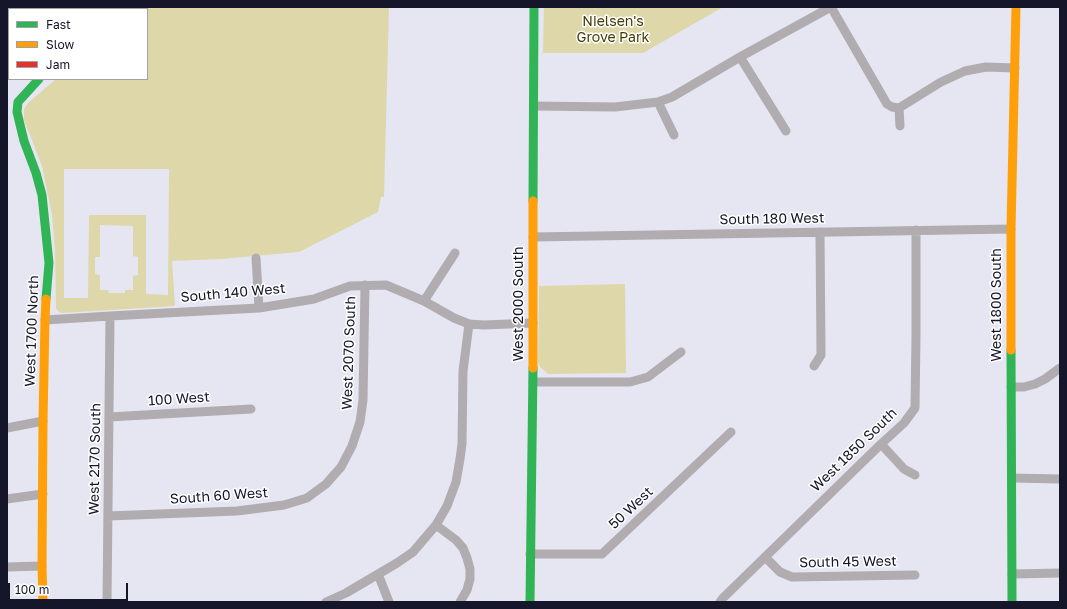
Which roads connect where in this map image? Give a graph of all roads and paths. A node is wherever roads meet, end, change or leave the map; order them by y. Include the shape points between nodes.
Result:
1 (534, 7) edge
2 (831, 7) edge
3 (1016, 7) edge
4 (740, 57) junction
5 (1014, 68) junction
6 (38, 80) edge
7 (658, 102) junction
8 (534, 106) junction
9 (899, 108) junction
10 (900, 126) dead end
11 (786, 131) dead end
12 (674, 135) dead end
13 (1011, 229) junction
14 (916, 230) junction
15 (820, 232) junction
16 (533, 237) junction
17 (455, 253) dead end
18 (256, 258) dead end
19 (365, 285) junction
20 (424, 301) junction
21 (258, 308) junction
22 (110, 316) junction
23 (45, 320) junction
24 (533, 323) junction
25 (469, 324) junction
26 (681, 352) dead end
27 (814, 366) dead end
28 (1060, 368) edge
29 (533, 382) junction
30 (1012, 387) junction
31 (251, 408) dead end
32 (109, 417) junction
33 (43, 421) junction
34 (7, 428) edge
35 (731, 432) dead end
36 (881, 444) junction
37 (915, 475) dead end
38 (1012, 478) junction
39 (1060, 478) edge
40 (326, 484) joint
41 (43, 494) junction
42 (7, 499) edge
43 (108, 516) junction
44 (436, 525) junction
45 (530, 554) junction
46 (765, 557) junction
47 (42, 566) junction
48 (7, 567) edge
49 (1060, 573) edge
50 (378, 574) junction
51 (1012, 574) junction
52 (914, 575) dead end
53 (43, 602) edge
54 (108, 602) edge
55 (326, 602) edge
56 (389, 602) edge
57 (460, 602) edge
58 (530, 602) edge
59 (720, 602) edge
60 (1012, 602) edge

1 - 8 main road, West 2000 South
2 - 4 street
2 - 9 street via 887,104
3 - 5 main road, West 1800 South
4 - 7 street via 672,97
4 - 11 street
5 - 9 street via 986,67 964,71
5 - 13 main road, West 1800 South
6 - 23 main road, West 1700 North via 18,102 17,112 42,195 46,222 49,263
7 - 8 street via 615,107
7 - 12 street
8 - 16 main road, West 2000 South
9 - 10 street
13 - 14 street, South 180 West
13 - 30 main road, West 1800 South
14 - 15 street, South 180 West
14 - 36 street, West 1850 South via 915,408
15 - 16 street, South 180 West
15 - 27 street via 821,355
16 - 24 main road, West 2000 South
17 - 20 street
18 - 21 street
19 - 20 street, South 140 West via 386,285
19 - 21 street, South 140 West via 350,286 314,299
19 - 40 street, West 2070 South via 363,400 360,422 342,467
20 - 25 street, South 140 West
21 - 22 street, South 140 West
22 - 23 street, South 140 West
22 - 32 street, West 2170 South
23 - 33 main road, West 1700 North
24 - 25 street, South 140 West
24 - 29 main road, West 2000 South
25 - 44 street via 463,371 459,471 450,499
26 - 29 street via 648,378 630,382
28 - 30 street via 1035,384
29 - 45 main road, West 2000 South
30 - 38 main road, West 1800 South
31 - 32 street, 100 West
32 - 43 street, West 2170 South
33 - 34 street
33 - 41 main road, West 1700 North
35 - 45 street, 50 West via 602,554
36 - 37 street via 904,469
36 - 46 street, West 1850 South
38 - 39 street
38 - 51 main road, West 1800 South
40 - 43 street, South 60 West via 307,498 284,506 237,511
41 - 42 street
41 - 47 main road, West 1700 North
43 - 54 street, West 2170 South
44 - 50 street via 413,552
44 - 57 street via 456,540 467,558 470,580
45 - 58 main road, West 2000 South
46 - 52 street, South 45 West via 780,572 792,577
46 - 59 street, West 1850 South
47 - 48 street
47 - 53 main road, West 1700 North
49 - 51 street
50 - 55 street
50 - 56 street
51 - 60 main road, West 1800 South

